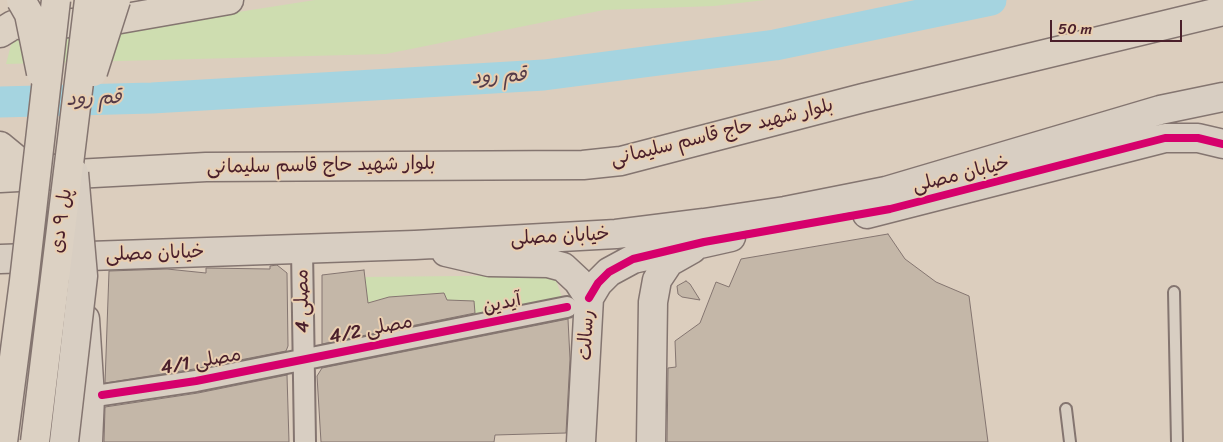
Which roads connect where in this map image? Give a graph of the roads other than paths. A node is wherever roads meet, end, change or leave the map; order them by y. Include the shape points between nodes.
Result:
1 (56, 0) edge
2 (89, 0) edge
3 (116, 0) edge
4 (229, 0) edge
5 (1223, 11) edge
6 (9, 21) edge
7 (46, 97) junction
8 (1223, 97) edge
9 (73, 141) junction
10 (1211, 141) edge
11 (0, 146) edge
12 (1223, 157) edge
13 (82, 175) junction
14 (0, 178) edge
15 (704, 242) junction
16 (416, 245) junction
17 (302, 250) junction
18 (9, 271) edge
19 (1174, 292) dead end
20 (582, 303) junction
21 (443, 332) joint
22 (305, 360) junction
23 (102, 395) dead end
24 (1066, 409) dead end
25 (0, 410) edge
26 (3, 442) edge
27 (35, 442) edge
28 (64, 442) edge
29 (88, 442) edge
30 (306, 442) edge
31 (581, 442) edge
32 (651, 442) edge
33 (1070, 442) edge
34 (1177, 442) edge

1 - 7 main road, پل ۹ دی, bridge
2 - 9 main road, پل ۹ دی, bridge
3 - 9 main road, bridge
4 - 6 main road via 103,22
5 - 13 main road, بلوار شهید حاج قاسم سلیمانی via 854,100 621,161 583,165 206,167
6 - 7 main road, bridge via 28,14
7 - 26 main road, پل ۹ دی, bridge
8 - 16 main road, خیابان مصلی via 1160,110 886,191 785,211 616,234
9 - 27 main road, پل ۹ دی, bridge
9 - 28 main road, bridge via 83,276
10 - 12 main road
10 - 15 main road, خیابان مصلی via 1165,138 890,209
11 - 13 main road via 17,160
13 - 14 main road, بلوار شهید حاج قاسم سلیمانی
15 - 20 main road, خیابان مصلی via 633,259 609,272
15 - 32 main road via 669,262 658,280 653,302
16 - 17 main road, خیابان مصلی
16 - 20 main road, رسالت via 489,262 548,263 563,267 578,281
17 - 18 main road, خیابان مصلی
17 - 22 street, مصلی 4
18 - 25 main road
18 - 29 main road via 18,279 44,267 63,271 82,292 90,397
19 - 34 lane
20 - 21 street, آیدین
20 - 31 main road, رسالت
21 - 22 street, مصلی 4/2
22 - 23 street, مصلی 4/1
22 - 30 street, مصلی 4
24 - 33 lane

